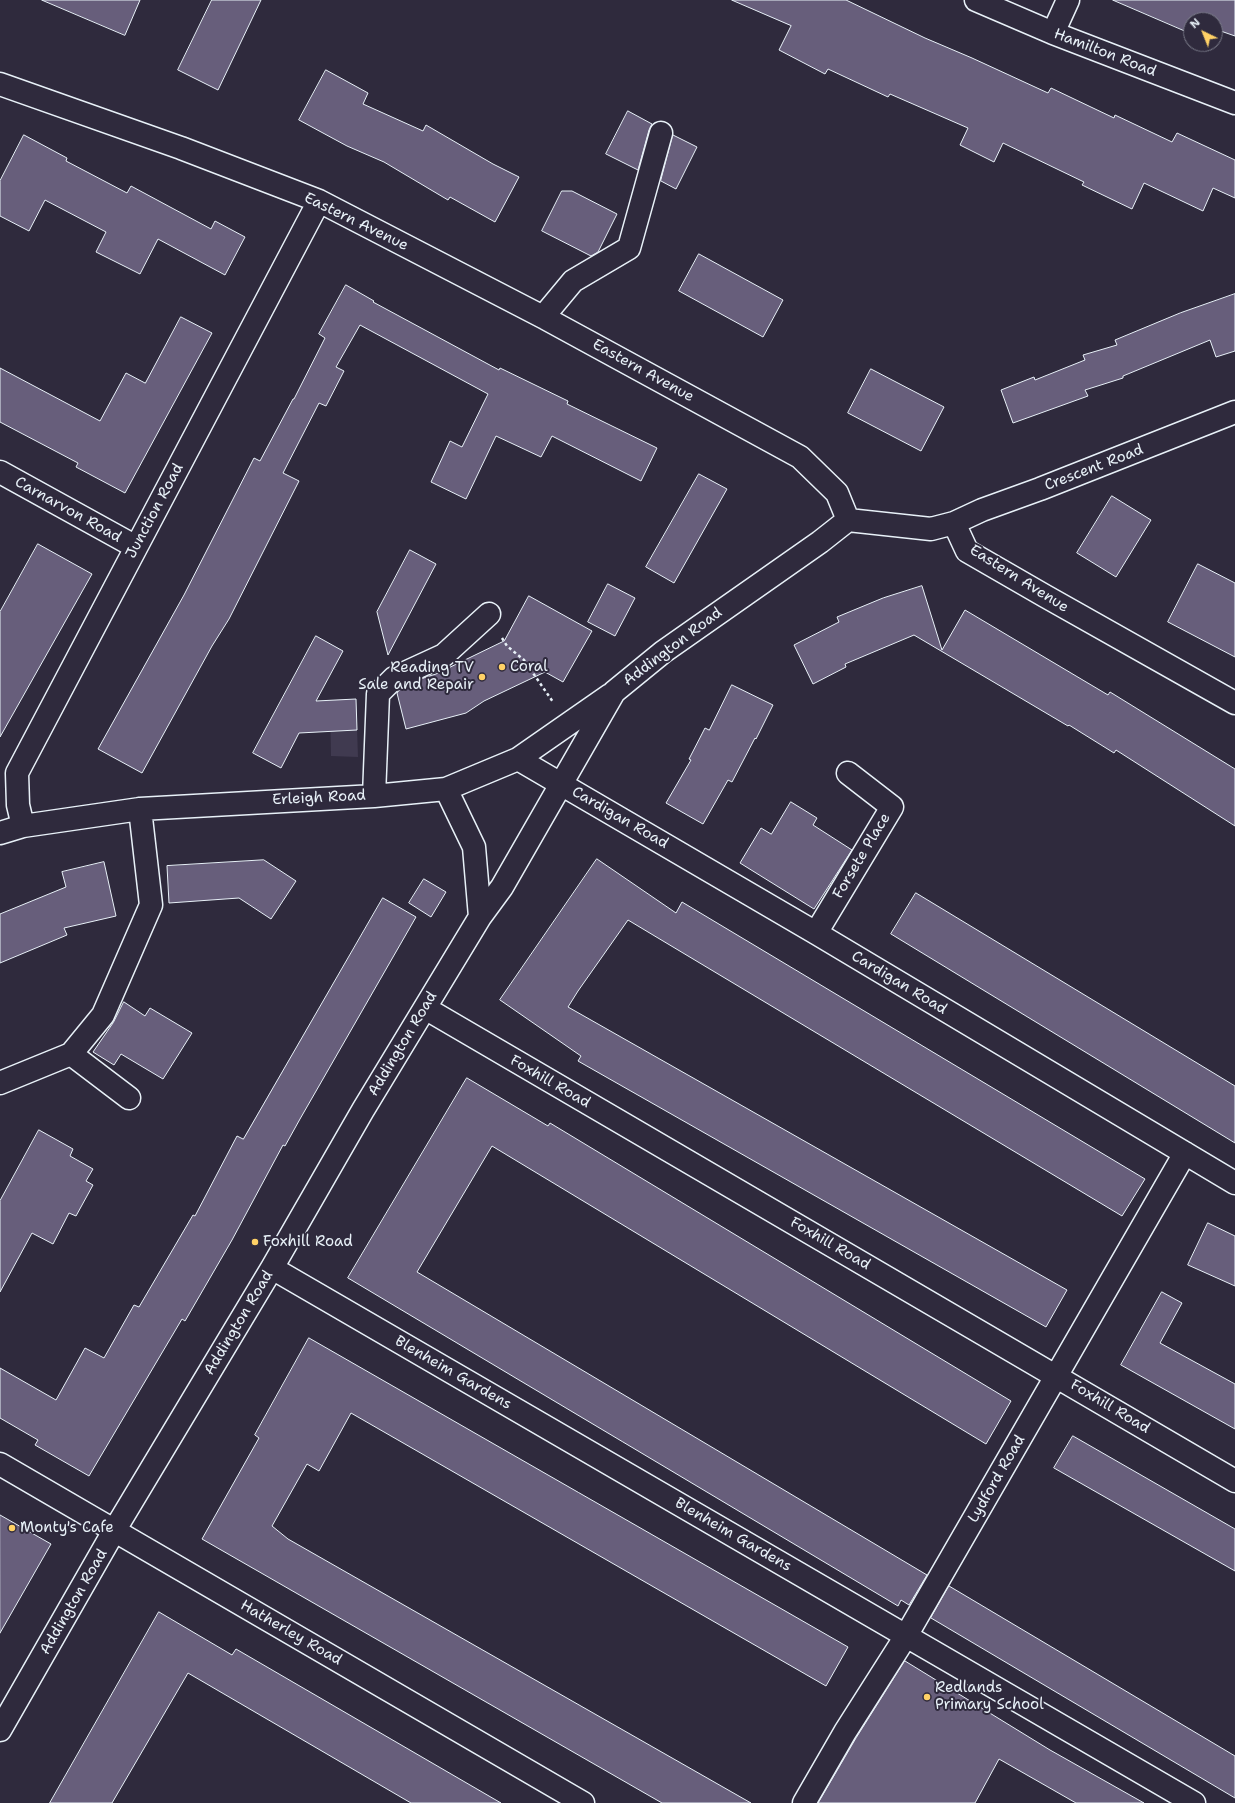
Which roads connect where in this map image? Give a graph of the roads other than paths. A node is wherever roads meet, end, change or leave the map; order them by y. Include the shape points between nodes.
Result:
1 (976, 0) edge
2 (1068, 0) edge
3 (1053, 33) junction
4 (0, 84) edge
5 (1235, 103) edge
6 (661, 133) dead end
7 (319, 201) junction
8 (543, 317) junction
9 (1235, 412) edge
10 (0, 472) edge
11 (848, 520) junction
12 (954, 523) junction
13 (136, 547) junction
14 (489, 614) road end
15 (614, 692) junction
16 (1235, 703) edge
17 (518, 759) junction
18 (848, 773) dead end
19 (562, 785) junction
20 (446, 789) junction
21 (374, 796) junction
22 (140, 809) junction
23 (23, 826) junction
24 (0, 833) edge
25 (480, 917) junction
26 (816, 933) junction
27 (425, 1008) junction
28 (71, 1054) junction
29 (0, 1083) edge
30 (130, 1098) dead end
31 (1185, 1153) junction
32 (1235, 1183) edge
33 (272, 1268) junction
34 (1057, 1376) junction
35 (0, 1464) edge
36 (1235, 1480) edge
37 (114, 1530) junction
38 (906, 1636) junction
39 (0, 1730) edge
40 (583, 1803) edge
41 (804, 1803) edge
42 (1194, 1803) edge

1 - 3 street, Hamilton Road
2 - 3 street
3 - 5 street, Hamilton Road
4 - 7 street, Eastern Avenue via 181,148
6 - 8 street via 629,248 573,281
7 - 8 street, Eastern Avenue
7 - 13 street, Junction Road
8 - 11 street, Eastern Avenue via 800,457 837,493
9 - 12 street, Crescent Road
10 - 13 street, Carnarvon Road
11 - 12 street via 931,529
11 - 15 street, Addington Road via 663,652
12 - 16 street, Eastern Avenue via 967,550
13 - 23 street, Junction Road via 17,773 18,805
14 - 21 street via 444,655 394,678 378,694
15 - 17 street, Erleigh Road
15 - 19 street, Addington Road
17 - 19 street, Cardigan Road
17 - 20 street, Erleigh Road
18 - 26 street, Forsete Place via 892,807
19 - 25 street, Addington Road via 502,887
19 - 26 street, Cardigan Road
20 - 21 street, Erleigh Road
20 - 25 street via 474,847
21 - 22 street, Erleigh Road
22 - 23 street, Erleigh Road
22 - 28 street via 152,905 103,1015
23 - 24 street, Erleigh Road
25 - 27 street, Addington Road
26 - 31 street, Cardigan Road
27 - 33 street, Addington Road
27 - 34 street, Foxhill Road
28 - 29 street
28 - 30 street
31 - 32 street, Cardigan Road
31 - 34 street, Lydford Road
33 - 37 street, Addington Road
33 - 38 street, Blenheim Gardens
34 - 36 street, Foxhill Road
34 - 38 street, Lydford Road
35 - 37 street, Hatherley Road
37 - 39 street, Addington Road
37 - 40 street, Hatherley Road
38 - 41 street, Lydford Road via 845,1732
38 - 42 street, Blenheim Gardens

